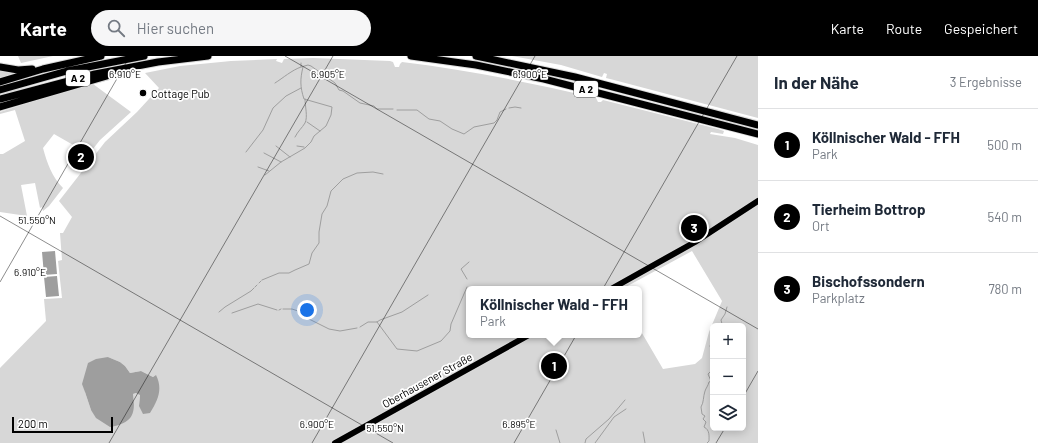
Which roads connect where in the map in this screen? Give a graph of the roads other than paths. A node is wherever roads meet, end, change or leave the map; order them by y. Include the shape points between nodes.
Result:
1 (101, 56) edge
2 (144, 56) edge
3 (208, 56) edge
4 (411, 56) edge
5 (476, 56) edge
6 (158, 62) junction
7 (0, 67) edge
8 (42, 69) junction
9 (0, 82) edge
10 (0, 90) edge
11 (0, 99) edge
12 (0, 107) edge
13 (758, 125) edge
14 (758, 134) edge
15 (758, 201) edge
16 (616, 286) edge
17 (524, 338) edge
18 (335, 443) edge

1 - 8 highway
2 - 10 highway, A 2 via 67,71
3 - 6 highway, A 2
4 - 14 highway, A 2 via 476,65 544,79
5 - 13 highway, A 2 via 575,77
6 - 11 highway, A 2 via 95,74
6 - 12 highway via 150,68 93,79
7 - 8 highway via 18,70
8 - 9 highway
15 - 16 main road via 695,242
17 - 18 main road, Oberhausener Straße

